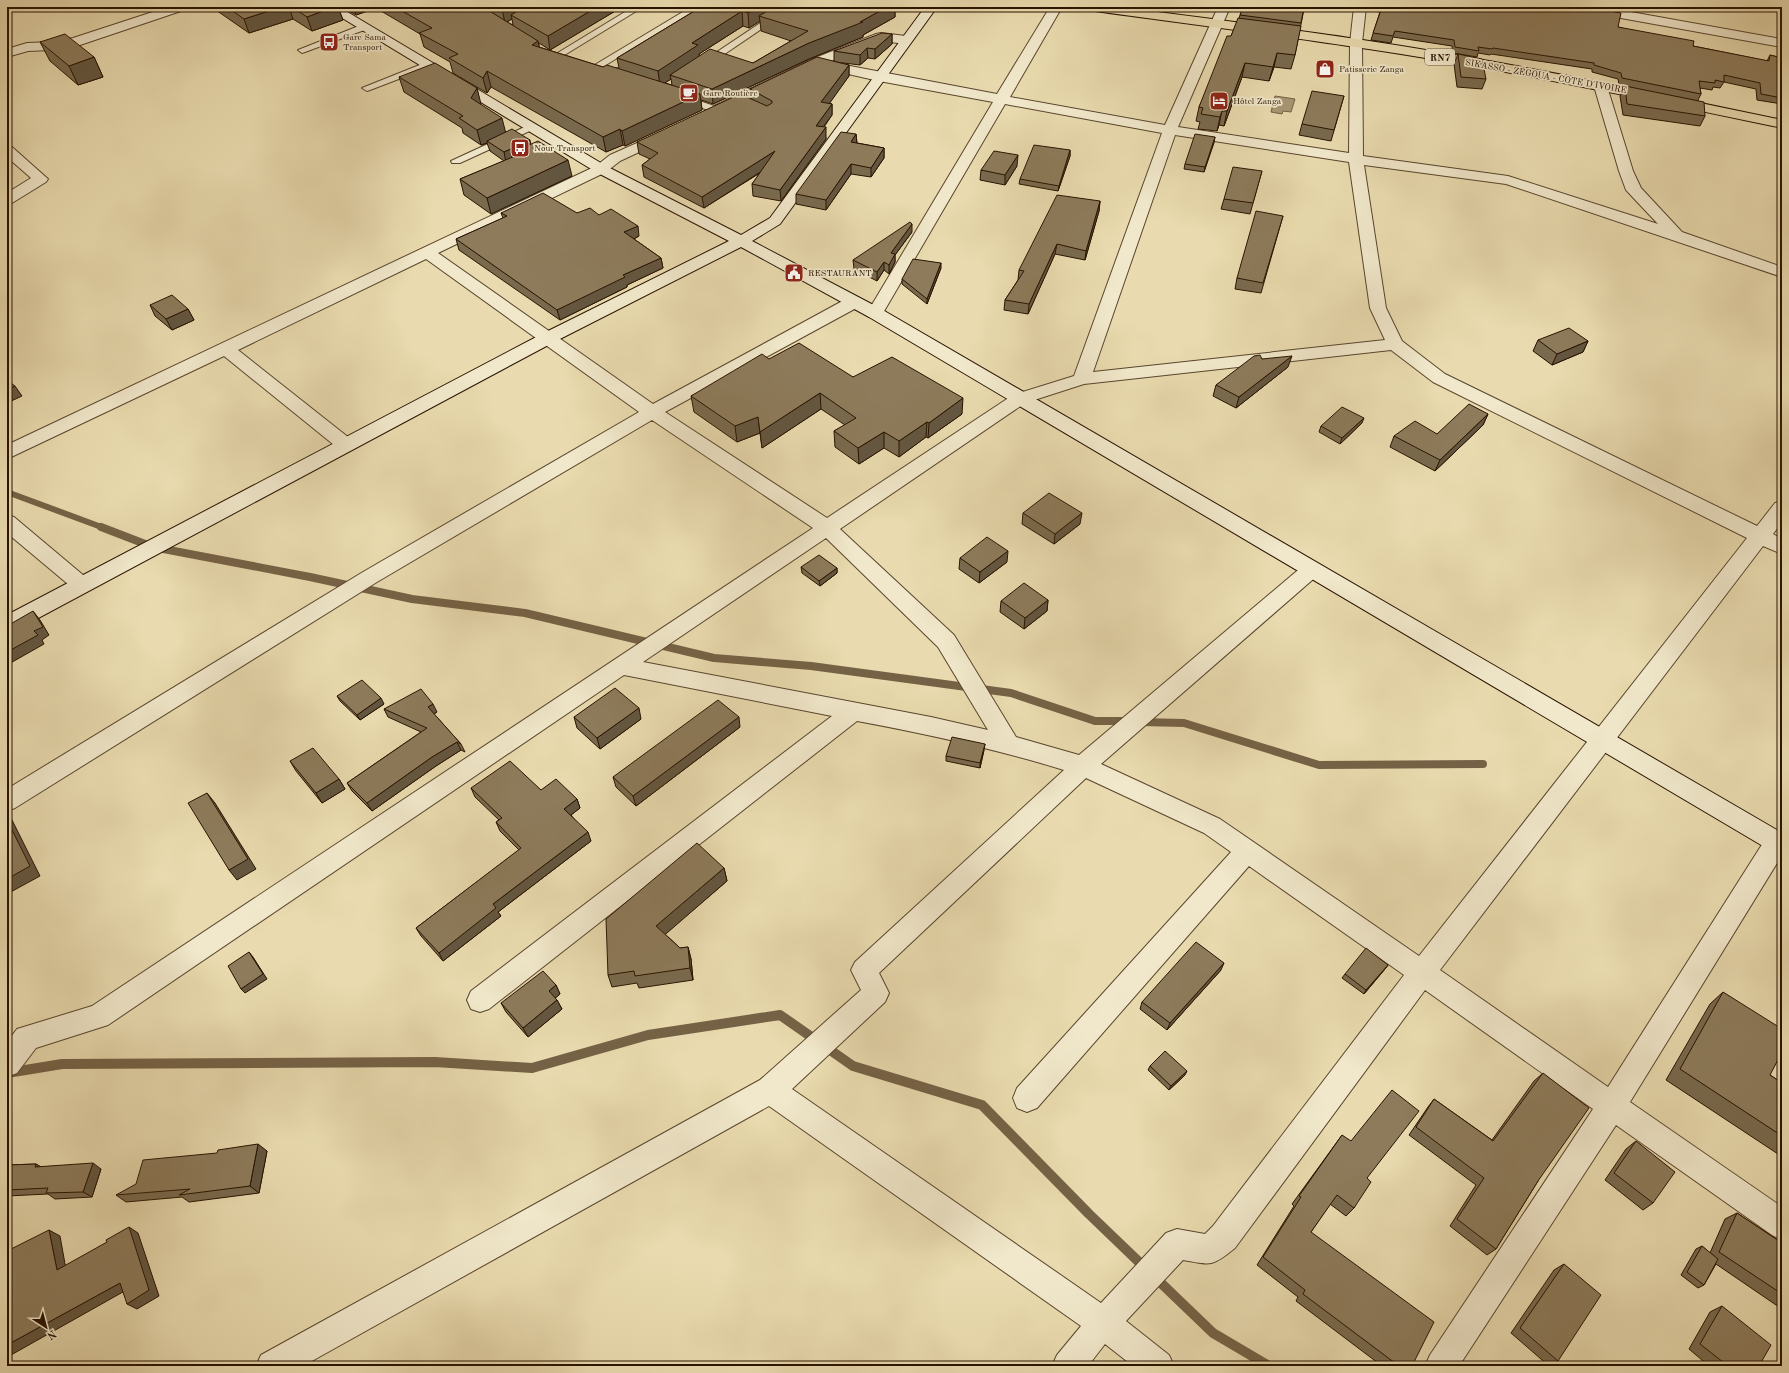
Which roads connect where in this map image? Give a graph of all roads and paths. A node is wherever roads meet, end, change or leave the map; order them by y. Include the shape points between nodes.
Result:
1 (180, 7) edge
2 (330, 7) edge
3 (639, 7) edge
4 (697, 7) edge
5 (790, 7) edge
6 (931, 7) edge
7 (1056, 7) edge
8 (1095, 7) edge
9 (1224, 7) edge
10 (1360, 7) edge
11 (1582, 7) edge
12 (1216, 25) junction
13 (364, 27) junction
14 (906, 40) junction
15 (1356, 43) junction
16 (1782, 43) edge
17 (302, 50) dead end
18 (544, 52) edge
19 (7, 54) edge
20 (555, 57) junction
21 (570, 62) edge
22 (815, 63) junction
23 (427, 65) junction
24 (693, 70) edge
25 (608, 74) edge
26 (879, 77) junction
27 (1601, 86) junction
28 (367, 88) dead end
29 (675, 96) edge
30 (1002, 98) junction
31 (739, 99) junction
32 (753, 106) edge
33 (717, 110) junction
34 (697, 119) edge
35 (1782, 124) edge
36 (531, 127) junction
37 (677, 129) edge
38 (1170, 130) junction
39 (559, 144) junction
40 (7, 150) edge
41 (545, 150) edge
42 (1356, 159) junction
43 (456, 161) dead end
44 (601, 169) junction
45 (7, 200) edge
46 (1676, 235) junction
47 (741, 241) junction
48 (428, 253) junction
49 (1782, 272) edge
50 (854, 302) junction
51 (874, 313) junction
52 (548, 338) junction
53 (1395, 344) junction
54 (226, 349) junction
55 (1082, 379) junction
56 (1019, 399) junction
57 (652, 412) junction
58 (346, 445) junction
59 (7, 453) edge
60 (1782, 508) edge
61 (7, 522) edge
62 (826, 527) junction
63 (1760, 537) junction
64 (1782, 547) edge
65 (1311, 570) junction
66 (82, 585) junction
67 (7, 625) edge
68 (619, 666) junction
69 (854, 711) junction
70 (1601, 740) junction
71 (1008, 744) junction
72 (1084, 766) junction
73 (7, 801) edge
74 (1779, 844) edge
75 (1247, 851) junction
76 (1422, 973) junction
77 (480, 1000) dead end
78 (14, 1049) edge
79 (770, 1090) junction
80 (1027, 1098) dead end
81 (1612, 1106) junction
82 (1782, 1225) edge
83 (1103, 1323) junction
84 (272, 1366) edge
85 (1068, 1366) edge
86 (1158, 1366) edge
87 (1441, 1366) edge

1 - 19 street via 75,42 27,47
2 - 13 street
3 - 20 lane
4 - 25 lane via 589,68
5 - 24 lane
6 - 14 street
7 - 30 street
8 - 12 highway, SIKASSO - ZÉGOUA - COTE D'IVOIRE / RN7
9 - 12 street
10 - 15 street
11 - 16 street
12 - 15 highway, SIKASSO - ZÉGOUA - COTE D'IVOIRE / RN7
12 - 38 street
13 - 17 lane
13 - 23 street
14 - 22 street via 881,37
14 - 26 street
15 - 27 highway, SIKASSO - ZÉGOUA - COTE D'IVOIRE / RN7
15 - 42 street
18 - 20 lane
20 - 21 lane
22 - 26 street
22 - 31 street
23 - 28 lane
23 - 36 street
26 - 30 street
26 - 47 street via 775,221
27 - 35 highway, SIKASSO - ZÉGOUA - COTE D'IVOIRE / RN7
27 - 46 street via 1634,190
29 - 33 lane
30 - 38 street
30 - 51 street
31 - 32 lane
31 - 33 street
33 - 34 street
36 - 39 street
36 - 43 lane
37 - 44 street via 616,158
38 - 42 street
38 - 55 street
39 - 41 lane
39 - 44 street
40 - 45 street via 41,179
42 - 46 street via 1508,180
42 - 53 street via 1378,308
44 - 47 street
44 - 48 street
46 - 49 street
47 - 50 street
47 - 52 street
48 - 52 street
48 - 54 street
50 - 51 street
50 - 57 street
51 - 56 street
52 - 57 street
52 - 58 street
53 - 55 street
53 - 63 street via 1439,378
54 - 58 street
54 - 59 street
55 - 56 street
56 - 62 street
56 - 65 street
57 - 62 street
57 - 73 street via 370,577
58 - 66 street
60 - 63 street
61 - 66 street
62 - 68 street
62 - 71 street via 946,641
63 - 64 street
63 - 70 street
65 - 70 street
65 - 72 street
66 - 67 street
68 - 69 street
68 - 78 street via 99,1016
69 - 71 street
69 - 77 street
70 - 74 street
70 - 76 street
71 - 72 street
72 - 75 street via 1212,826
72 - 79 street via 864,970 876,993
74 - 81 street
75 - 76 street
75 - 80 street
76 - 81 street
76 - 83 street via 1224,1237 1209,1250 1177,1244
79 - 83 street
79 - 84 street
81 - 82 street
81 - 87 street
83 - 85 street
83 - 86 street

